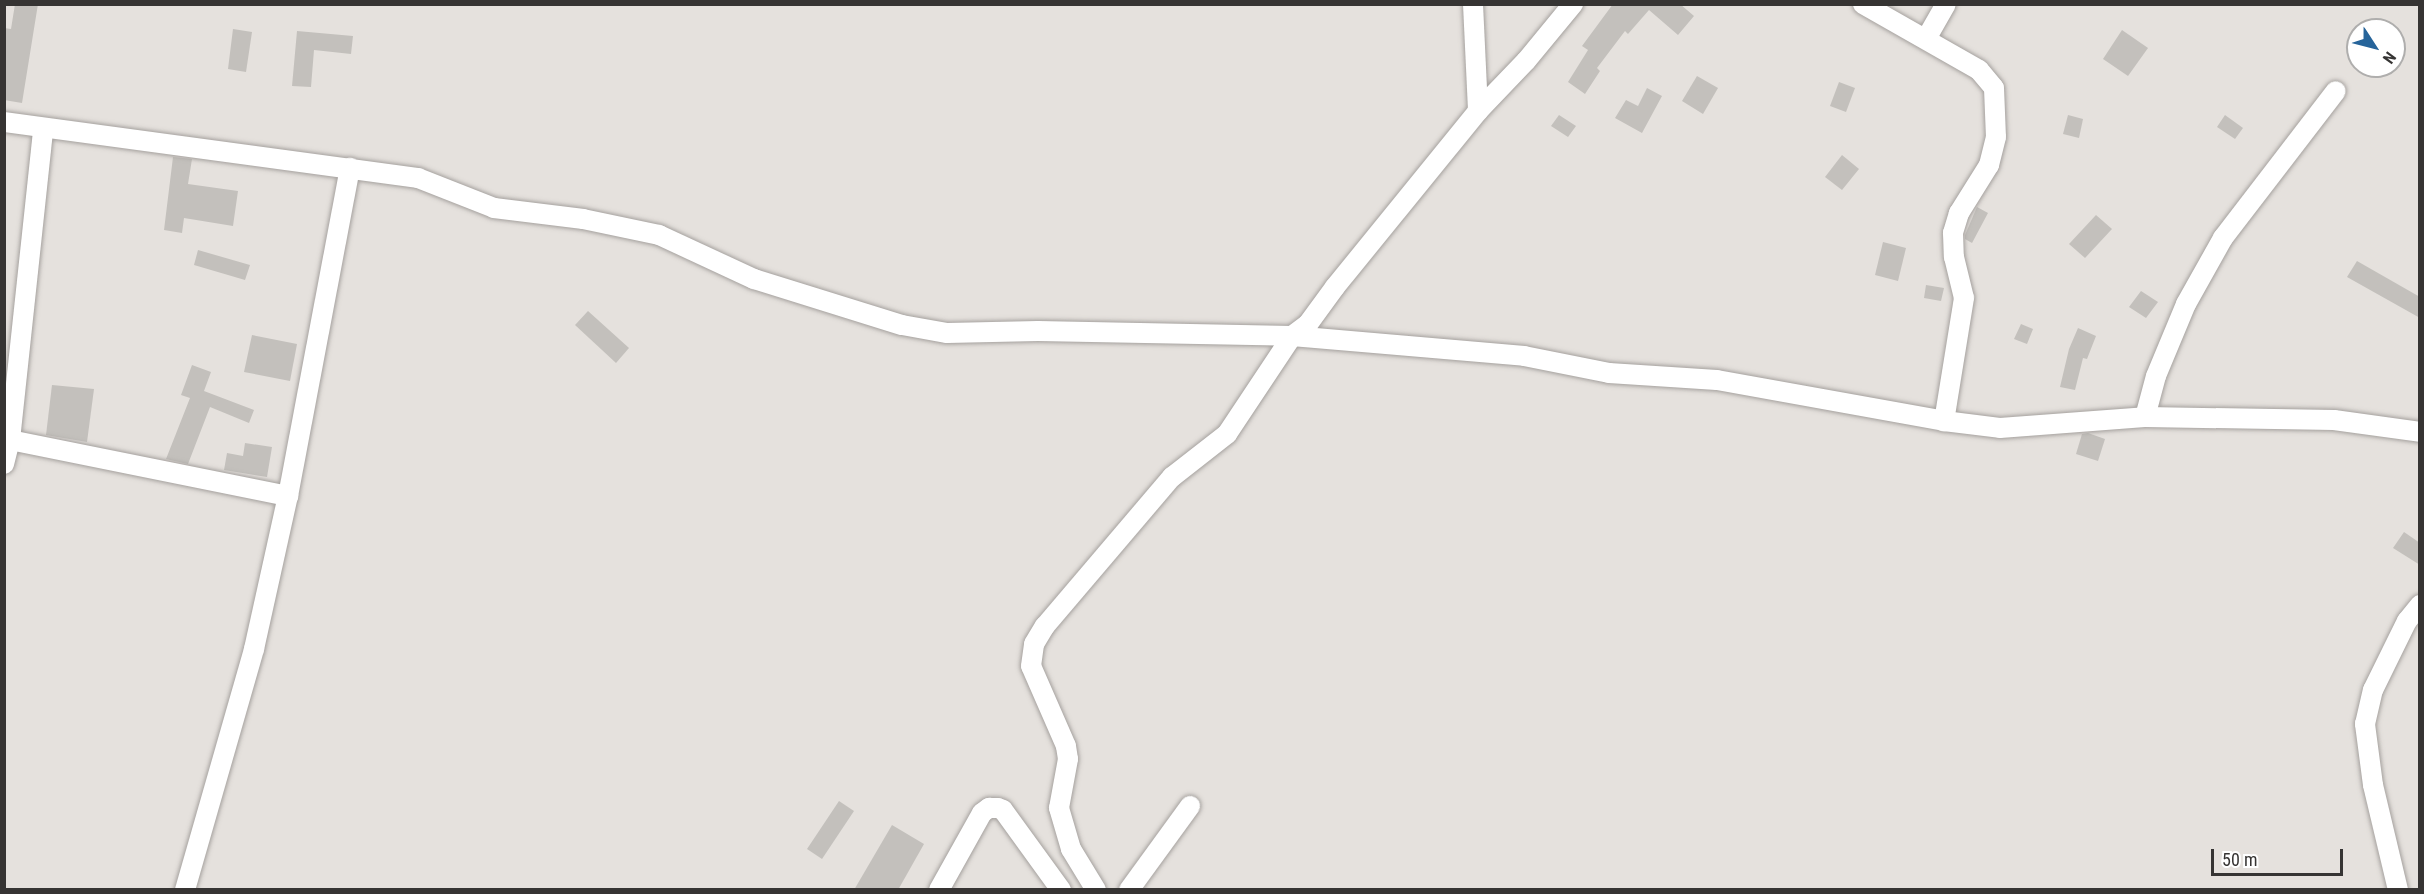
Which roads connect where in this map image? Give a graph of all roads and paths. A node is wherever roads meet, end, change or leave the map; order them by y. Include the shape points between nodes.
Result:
1 (1473, 4) edge
2 (1573, 4) edge
3 (1863, 4) edge
4 (1946, 4) edge
5 (1926, 39) junction
6 (2336, 91) dead end
7 (1478, 111) junction
8 (4, 122) edge
9 (44, 129) junction
10 (350, 168) junction
11 (1292, 336) junction
12 (2145, 417) junction
13 (1944, 421) junction
14 (2420, 432) edge
15 (10, 440) junction
16 (4, 464) edge
17 (288, 496) junction
18 (2420, 605) edge
19 (1190, 806) dead end
20 (185, 890) edge
21 (939, 890) edge
22 (1060, 890) edge
23 (1096, 890) edge
24 (1129, 890) edge
25 (2398, 890) edge

1 - 7 street
2 - 7 street
3 - 5 street
4 - 5 street
5 - 13 street via 1979,70 1994,88 1996,137 1989,165 1959,213 1953,233 1954,257 1964,298
6 - 12 street via 2223,238 2186,304 2156,376
7 - 11 street via 1308,324
8 - 9 street
9 - 10 street
9 - 15 street
10 - 11 street via 418,178 494,208 584,219 659,236 754,279 902,325 947,333
10 - 17 street
11 - 13 street via 1524,356 1609,373 1717,380
11 - 23 street via 1232,428 1172,477 1034,644 1031,666 1068,759 1059,808 1071,849
12 - 13 street via 2000,428
12 - 14 street via 2334,420
15 - 16 street
15 - 17 street
17 - 20 street via 254,649
18 - 25 street via 2407,621 2377,679 2365,724 2373,785
19 - 24 street
21 - 22 street via 982,813 998,808

